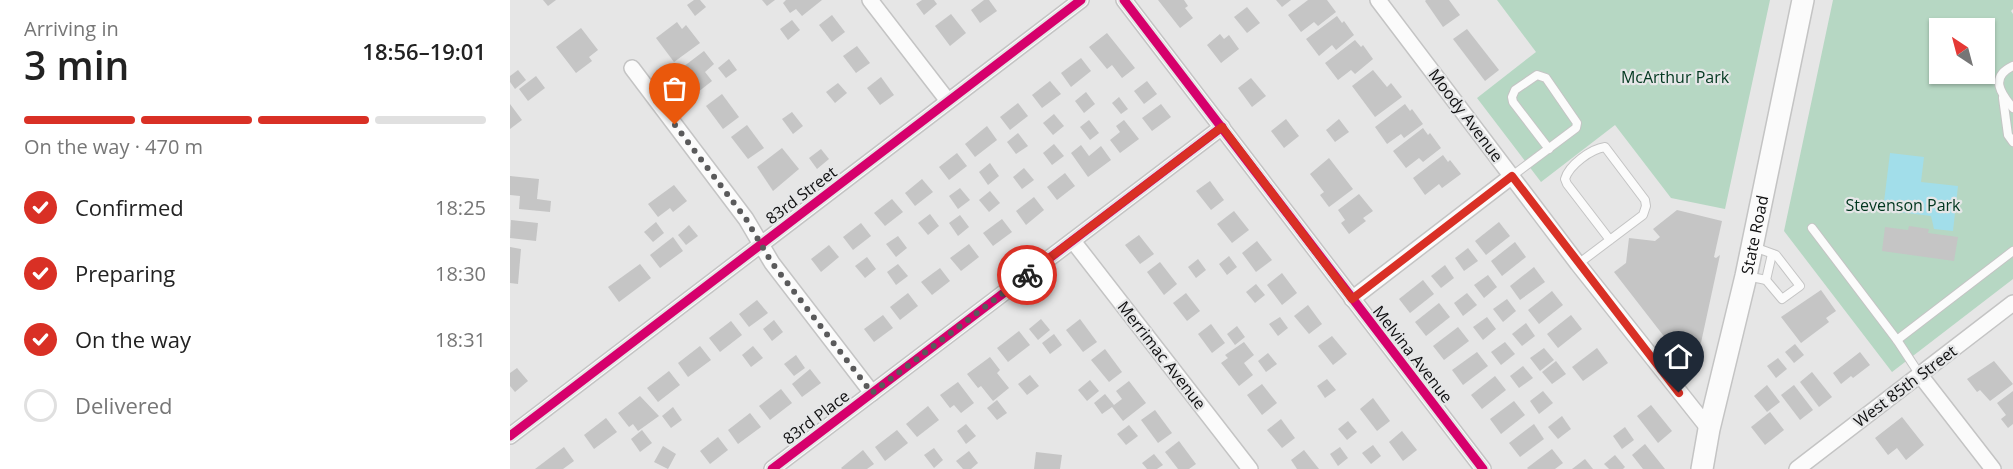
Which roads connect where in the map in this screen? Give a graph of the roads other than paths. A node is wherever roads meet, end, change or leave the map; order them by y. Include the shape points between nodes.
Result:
1 (870, 0) edge
2 (1081, 0) edge
3 (1124, 0) edge
4 (1378, 0) edge
5 (1803, 0) edge
6 (2013, 66) edge
7 (632, 68) dead end
8 (2003, 96) junction
9 (948, 101) junction
10 (2013, 108) edge
11 (1222, 127) junction
12 (2013, 142) edge
13 (1548, 149) junction
14 (1512, 176) junction
15 (1812, 228) dead end
16 (1610, 240) junction
17 (1073, 241) junction
18 (761, 244) junction
19 (1762, 250) junction
20 (2013, 251) edge
21 (1578, 264) junction
22 (1756, 278) junction
23 (1352, 299) junction
24 (2013, 303) edge
25 (1897, 340) junction
26 (1920, 375) junction
27 (872, 393) junction
28 (1709, 429) junction
29 (510, 436) edge
30 (772, 469) edge
31 (1250, 469) edge
32 (1483, 469) edge
33 (1702, 469) edge
34 (1797, 469) edge
35 (1993, 469) edge

1 - 9 street
2 - 9 street, 83rd Street
3 - 11 street, Melvina Avenue
4 - 14 street, Moody Avenue
5 - 19 street, State Road
6 - 8 lane via 2000,79
7 - 18 street
8 - 10 lane
8 - 12 lane via 2008,135
9 - 18 street, 83rd Street
11 - 17 street, 83rd Place
11 - 23 street, Melvina Avenue
13 - 13 lane via 1576,128 1577,123 1546,78 1537,75 1515,90 1512,97
13 - 14 lane
14 - 21 street, Moody Avenue
14 - 23 street
15 - 25 lane
16 - 16 lane via 1643,215 1646,206 1602,147 1570,168 1565,179
16 - 21 lane
17 - 27 street, 83rd Place
17 - 31 street, Merrimac Avenue
18 - 27 street
18 - 29 street, 83rd Street
19 - 22 street, State Road
19 - 22 lane via 1776,255 1800,286 1782,299
20 - 25 lane
21 - 28 street, Moody Avenue
22 - 28 street, State Road
23 - 32 street, Melvina Avenue
24 - 26 street, West 85th Street
25 - 26 lane
26 - 34 street, West 85th Street
26 - 35 street
27 - 30 street, 83rd Place
28 - 33 street, State Road

